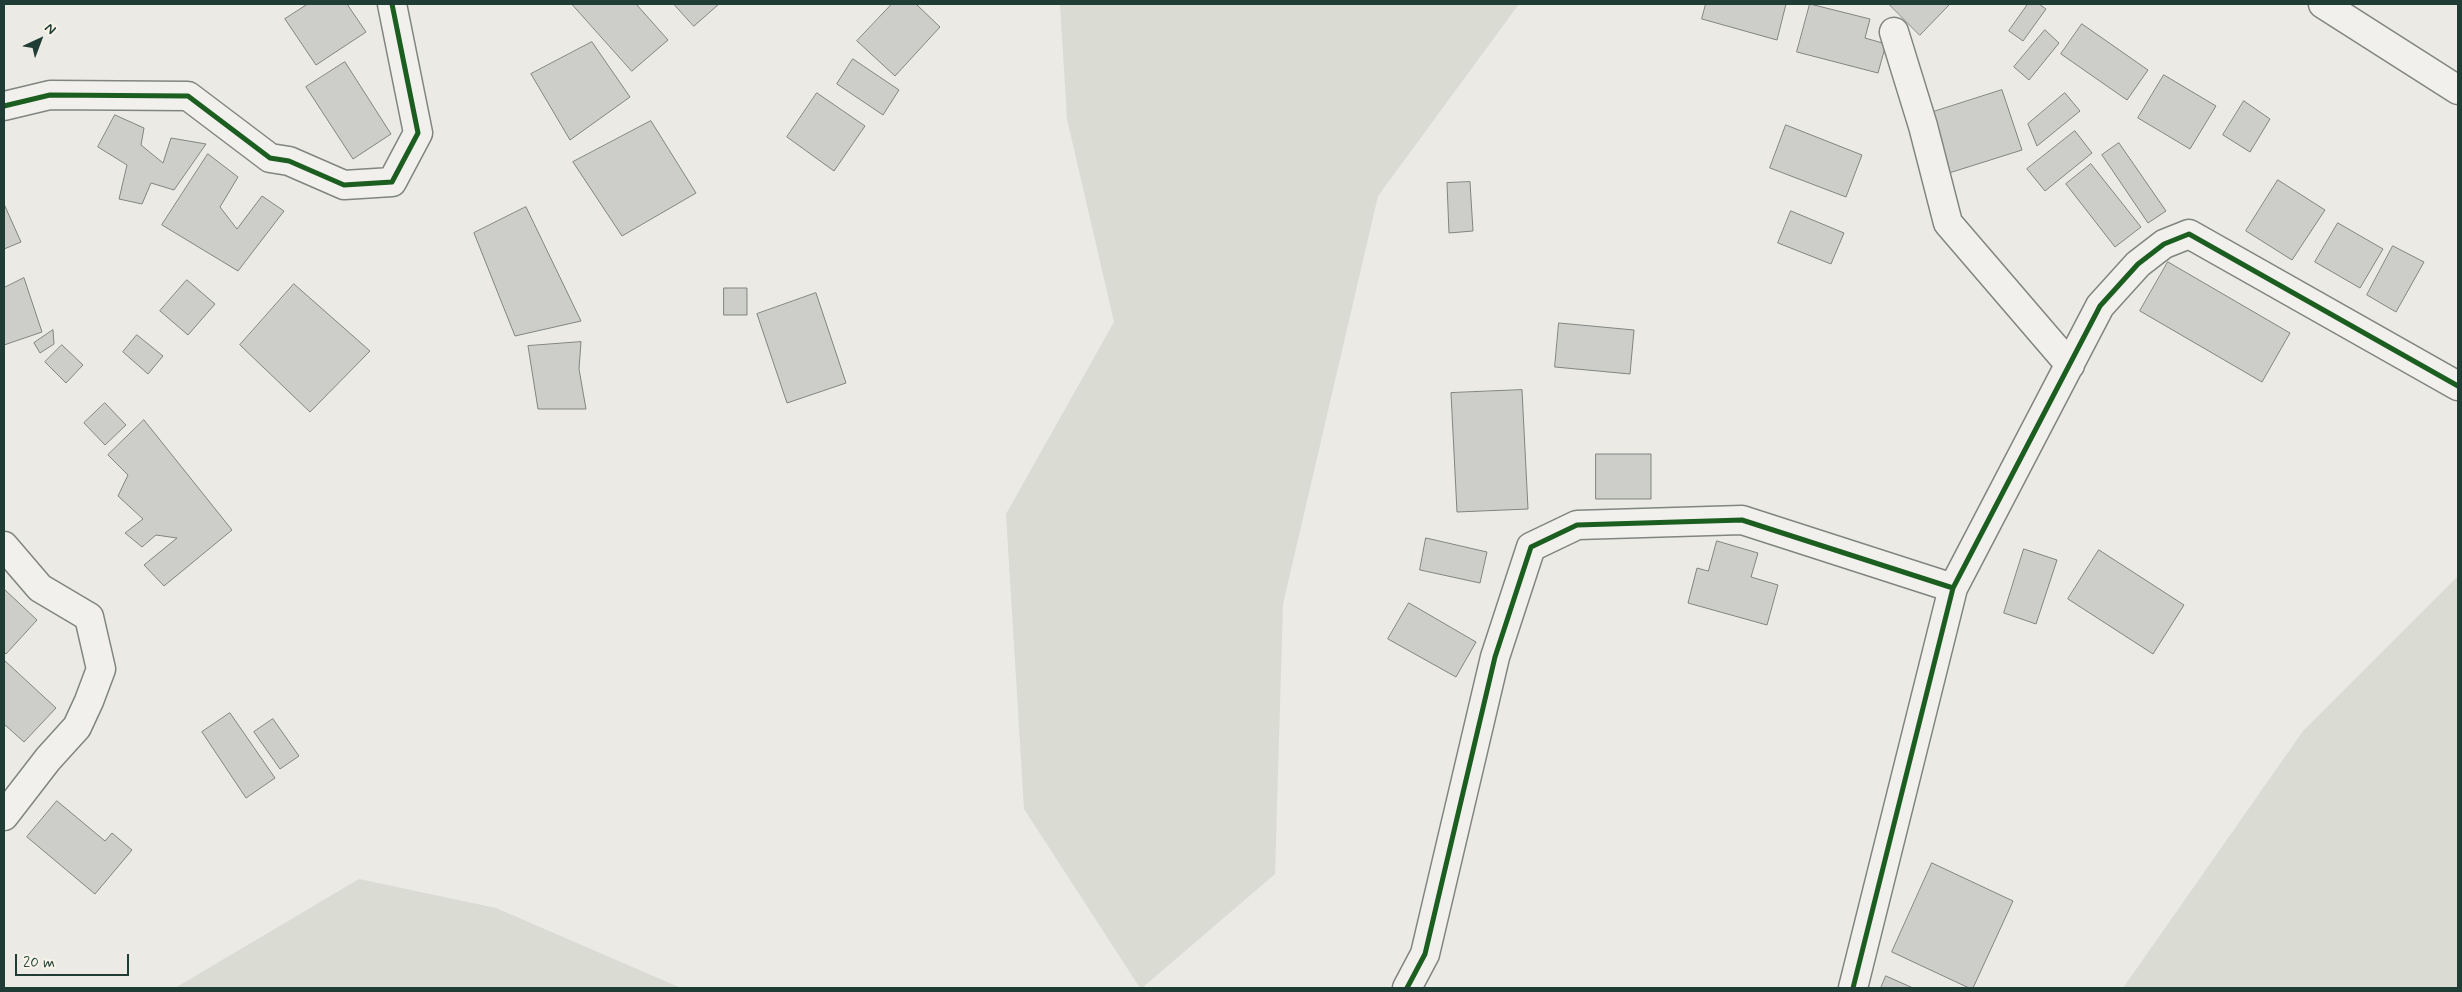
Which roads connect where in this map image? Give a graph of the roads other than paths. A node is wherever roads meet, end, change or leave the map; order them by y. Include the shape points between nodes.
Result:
1 (392, 4) edge
2 (2323, 4) edge
3 (1894, 32) dead end
4 (2458, 90) edge
5 (4, 106) edge
6 (2070, 366) junction
7 (2458, 386) edge
8 (4, 546) edge
9 (1953, 588) junction
10 (4, 816) edge
11 (1407, 988) edge
12 (1853, 988) edge

1 - 5 street via 418,133 392,182 344,185 289,161 270,158 188,96 50,95
2 - 4 street
3 - 6 street via 1948,224
6 - 7 street via 2100,306 2138,264 2164,244 2188,234
6 - 9 street
8 - 10 street via 40,588 89,617 101,669 77,726
9 - 11 street via 1742,520 1577,525 1531,547 1495,657 1425,954
9 - 12 street

